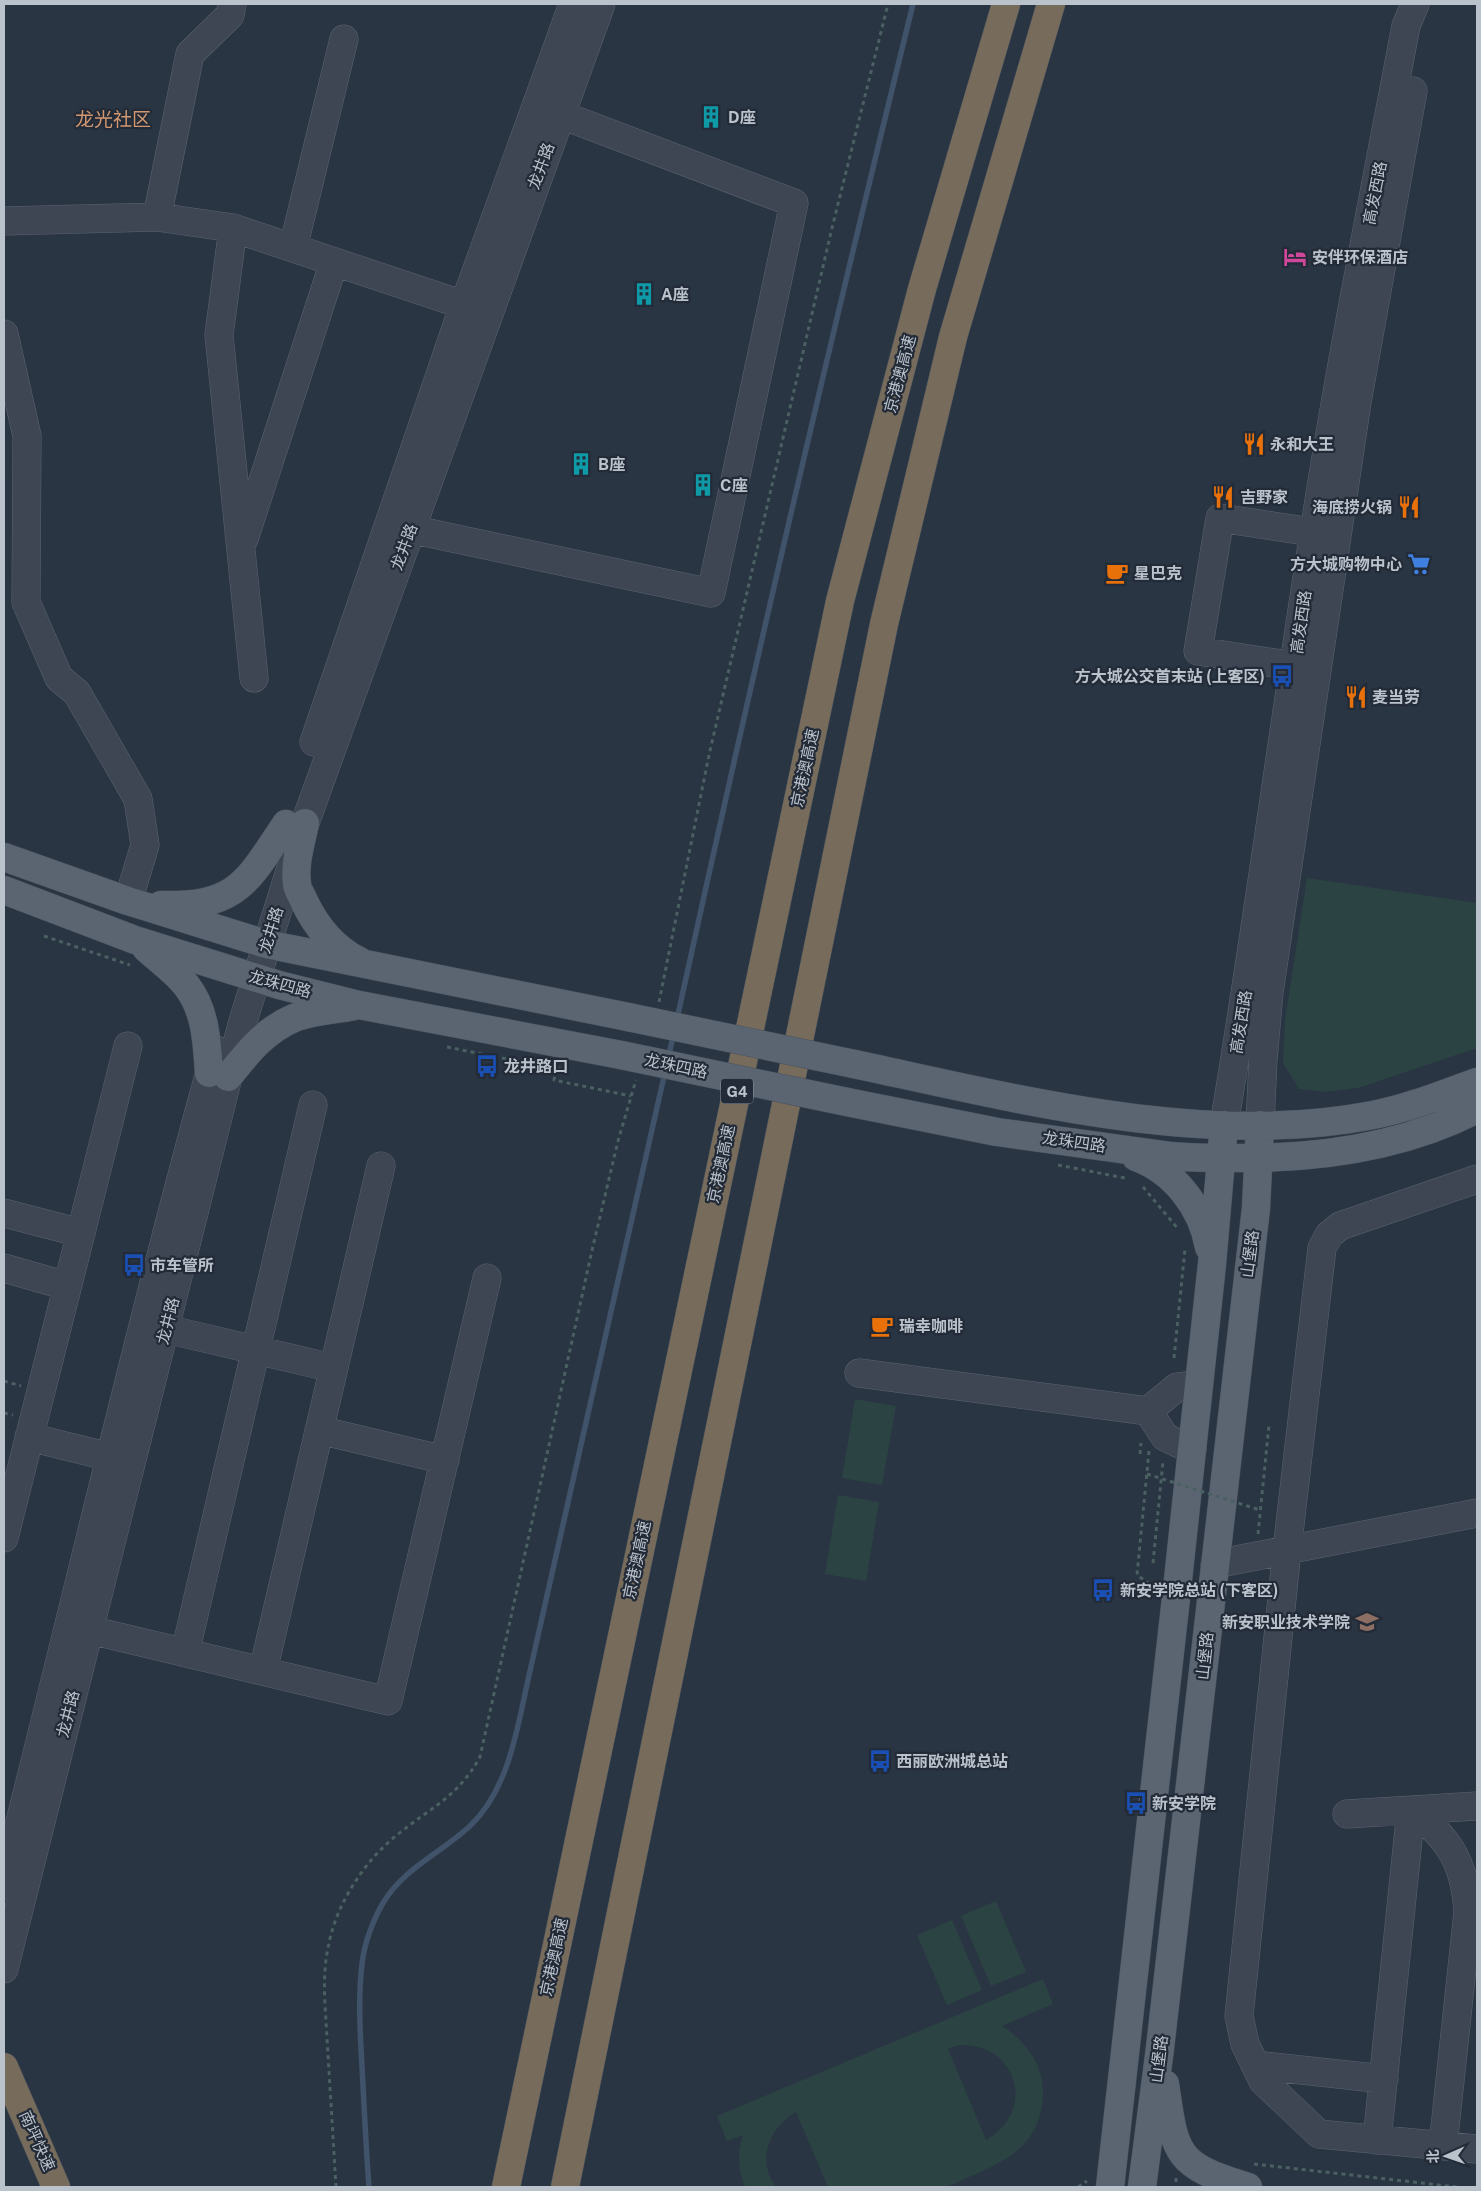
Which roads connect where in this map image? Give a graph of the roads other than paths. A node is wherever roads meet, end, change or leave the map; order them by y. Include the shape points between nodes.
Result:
1 (232, 4) edge
2 (574, 4) edge
3 (601, 4) edge
4 (1006, 4) edge
5 (1051, 4) edge
6 (1415, 4) edge
7 (1426, 4) edge
8 (344, 39) dead end
9 (559, 114) junction
10 (157, 217) junction
11 (4, 221) edge
12 (233, 228) junction
13 (292, 248) junction
14 (334, 262) junction
15 (464, 305) junction
16 (4, 334) edge
17 (410, 529) junction
18 (1325, 534) junction
19 (241, 548) junction
20 (1306, 668) junction
21 (254, 678) dead end
22 (296, 823) junction
23 (4, 857) edge
24 (4, 890) edge
25 (128, 901) junction
26 (135, 940) junction
27 (257, 942) junction
28 (376, 968) junction
29 (247, 975) junction
30 (359, 1005) junction
31 (128, 1046) dead end
32 (219, 1075) junction
33 (1477, 1082) edge
34 (313, 1105) dead end
35 (1477, 1109) edge
36 (1224, 1125) junction
37 (1260, 1125) junction
38 (1107, 1147) junction
39 (1221, 1158) junction
40 (1258, 1158) junction
41 (381, 1166) dead end
42 (1477, 1179) edge
43 (4, 1213) edge
44 (81, 1232) junction
45 (1212, 1264) junction
46 (4, 1268) edge
47 (487, 1278) dead end
48 (67, 1286) junction
49 (166, 1329) junction
50 (256, 1350) junction
51 (334, 1368) junction
52 (859, 1374) dead end
53 (1199, 1384) junction
54 (1148, 1411) junction
55 (319, 1430) junction
56 (29, 1437) junction
57 (1192, 1450) junction
58 (110, 1457) junction
59 (445, 1460) junction
60 (1477, 1513) edge
61 (4, 1538) edge
62 (1287, 1550) junction
63 (1215, 1564) junction
64 (90, 1630) junction
65 (185, 1653) junction
66 (263, 1671) junction
67 (592, 1776) junction
68 (1477, 1806) edge
69 (1411, 1810) junction
70 (1348, 1814) dead end
71 (6, 1870) edge
72 (4, 1969) edge
73 (1160, 2048) junction
74 (1255, 2065) junction
75 (4, 2067) edge
76 (1384, 2079) junction
77 (1377, 2140) junction
78 (1443, 2146) junction
79 (1477, 2149) edge
80 (1248, 2175) edge
81 (1100, 2183) edge
82 (56, 2187) edge
83 (487, 2187) edge
84 (506, 2187) edge
85 (565, 2187) edge
86 (1142, 2187) edge

1 - 10 street via 230,15 190,54
2 - 15 street, 龙井路
3 - 9 street, 龙井路
4 - 67 highway, 京港澳高速 / G4 via 922,289 840,601
5 - 85 highway via 953,337 884,624
6 - 18 street, 高发西路 via 1404,36 1335,406
7 - 18 street, 高发西路 via 1357,402
8 - 13 street
9 - 17 street, 龙井路
9 - 17 street via 794,203 711,593
10 - 11 street
10 - 12 street
12 - 13 street
12 - 19 street via 220,335
13 - 14 street
14 - 15 street
14 - 19 street
15 - 22 street, 龙井路
16 - 25 street via 26,436 26,602 59,678 77,693 138,799 145,845
17 - 22 street, 龙井路
18 - 20 street, 高发西路
18 - 20 street via 1220,518 1198,652
19 - 21 street
20 - 36 street, 高发西路
20 - 37 street, 高发西路 via 1269,992
22 - 25 main road via 248,879 224,896 178,906
22 - 27 street, 龙井路
22 - 28 main road via 297,886 309,912 339,948 357,961
23 - 25 main road, 龙珠四路
24 - 26 main road, 龙珠四路
25 - 27 main road, 龙珠四路
26 - 29 main road, 龙珠四路
26 - 32 main road via 178,976 195,999
27 - 28 main road, 龙珠四路
27 - 29 street, 龙井路
28 - 36 main road, 龙珠四路, bridge via 1056,1106 1132,1118
29 - 30 main road, 龙珠四路
29 - 32 street, 龙井路
30 - 32 main road via 294,1018 259,1040
30 - 38 main road, 龙珠四路, bridge via 997,1132
31 - 44 street
32 - 49 street, 龙井路
32 - 58 street, 龙井路 via 135,1353
33 - 37 main road, 龙珠四路 via 1372,1115
34 - 50 street
35 - 40 main road, 龙珠四路 via 1448,1123 1359,1148 1296,1158
36 - 37 main road, 龙珠四路
36 - 39 main road
37 - 40 main road, 山堡路
38 - 39 main road, 龙珠四路 via 1180,1157
38 - 45 main road via 1146,1161 1167,1174 1183,1191 1199,1215 1208,1239
39 - 40 main road, 龙珠四路
39 - 45 main road
40 - 63 main road, 山堡路 via 1256,1208
41 - 51 street
42 - 62 street via 1340,1226 1329,1235 1322,1248
43 - 44 street
44 - 48 street
45 - 53 main road
46 - 48 street
47 - 59 street
48 - 56 street
49 - 50 street
49 - 64 street, 龙井路
50 - 51 street
50 - 65 street
51 - 55 street
52 - 54 street
53 - 54 street via 1177,1388
53 - 57 main road
54 - 57 street via 1165,1437
55 - 59 street
55 - 66 street
56 - 58 street
56 - 61 street
57 - 81 main road
58 - 71 street, 龙井路
59 - 66 street via 388,1701
60 - 62 street
62 - 63 street
62 - 74 street via 1239,2016 1245,2044
63 - 73 main road, 山堡路
64 - 65 street
64 - 72 street, 龙井路
65 - 66 street
67 - 83 highway via 558,1850
67 - 84 highway, 京港澳高速 / G4
68 - 69 street
69 - 70 street
69 - 76 street
69 - 78 street via 1428,1822 1450,1848 1462,1872 1468,1912
73 - 80 main road via 1173,2136 1178,2149 1187,2161 1203,2171
73 - 86 main road, 山堡路
74 - 76 street
74 - 77 street via 1263,2081 1319,2134
75 - 82 highway, 南坪快速
76 - 77 street
77 - 78 street
78 - 79 street

